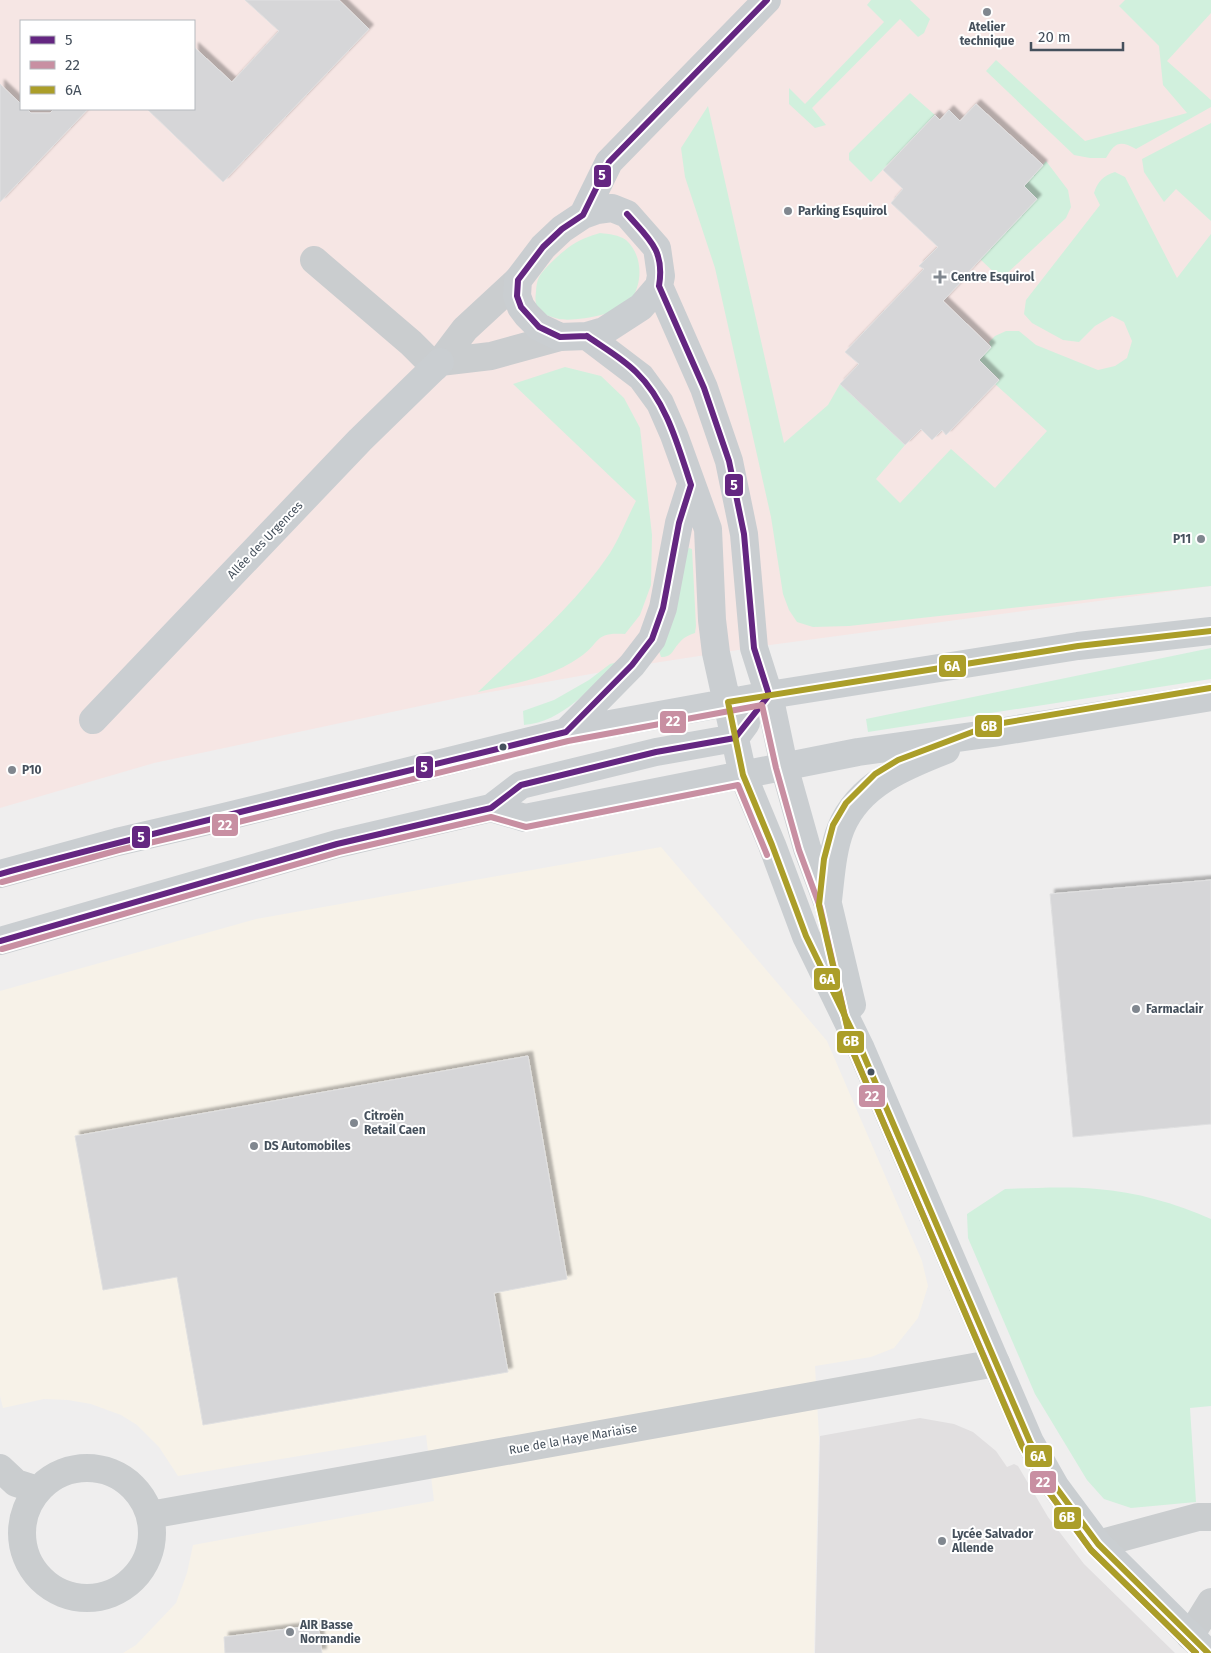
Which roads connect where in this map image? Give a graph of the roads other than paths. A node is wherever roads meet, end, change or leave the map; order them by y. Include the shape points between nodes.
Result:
1 (767, 0) edge
2 (582, 215) junction
3 (314, 260) dead end
4 (518, 280) junction
5 (659, 286) junction
6 (587, 336) junction
7 (560, 337) junction
8 (437, 364) junction
9 (691, 485) junction
10 (1211, 631) edge
11 (769, 695) junction
12 (1211, 697) edge
13 (728, 702) junction
14 (93, 720) dead end
15 (566, 732) junction
16 (993, 733) junction
17 (735, 738) junction
18 (784, 766) junction
19 (743, 774) junction
20 (491, 808) junction
21 (0, 874) edge
22 (828, 904) junction
23 (0, 941) edge
24 (861, 1049) junction
25 (996, 1363) junction
26 (0, 1468) edge
27 (38, 1490) junction
28 (150, 1515) junction
29 (1211, 1517) edge
30 (1098, 1544) junction
31 (1211, 1602) edge
32 (1199, 1644) edge

1 - 2 street via 609,162
2 - 4 street via 543,247
2 - 5 street via 612,208 627,214 657,248 661,276
3 - 8 street
4 - 7 street via 517,296 526,315 539,328
4 - 8 street via 466,329
5 - 6 street via 641,307 604,331
5 - 11 street via 704,388 729,461 744,534 754,648
6 - 7 street
6 - 9 street via 641,377 660,403
7 - 8 street via 491,356
8 - 14 street, Allée des Urgences via 360,440
9 - 13 street via 708,529 712,620
9 - 15 street via 679,523 663,608 652,639 632,665
10 - 11 street via 1078,646
11 - 13 street
11 - 17 street
11 - 18 street
12 - 16 street
13 - 15 street
13 - 17 street
15 - 21 street via 117,842
16 - 18 street
16 - 22 street via 902,768 864,796 841,828 832,861
17 - 19 street
17 - 20 street via 656,752 521,785
18 - 19 street
18 - 22 street via 806,848
19 - 20 street via 525,818
19 - 24 street via 806,936
20 - 23 street via 336,844
22 - 24 street
24 - 25 street
25 - 28 street, Rue de la Haye Mariaise
25 - 30 street via 1034,1449 1055,1486
26 - 27 street via 16,1483
27 - 28 street via 71,1470 91,1468 128,1482
27 - 28 street via 26,1509 22,1531 25,1553 35,1573 51,1588 72,1597 95,1598 117,1592 135,1578 148,1559 152,1538
29 - 30 street via 1198,1517
30 - 32 street
31 - 32 street

